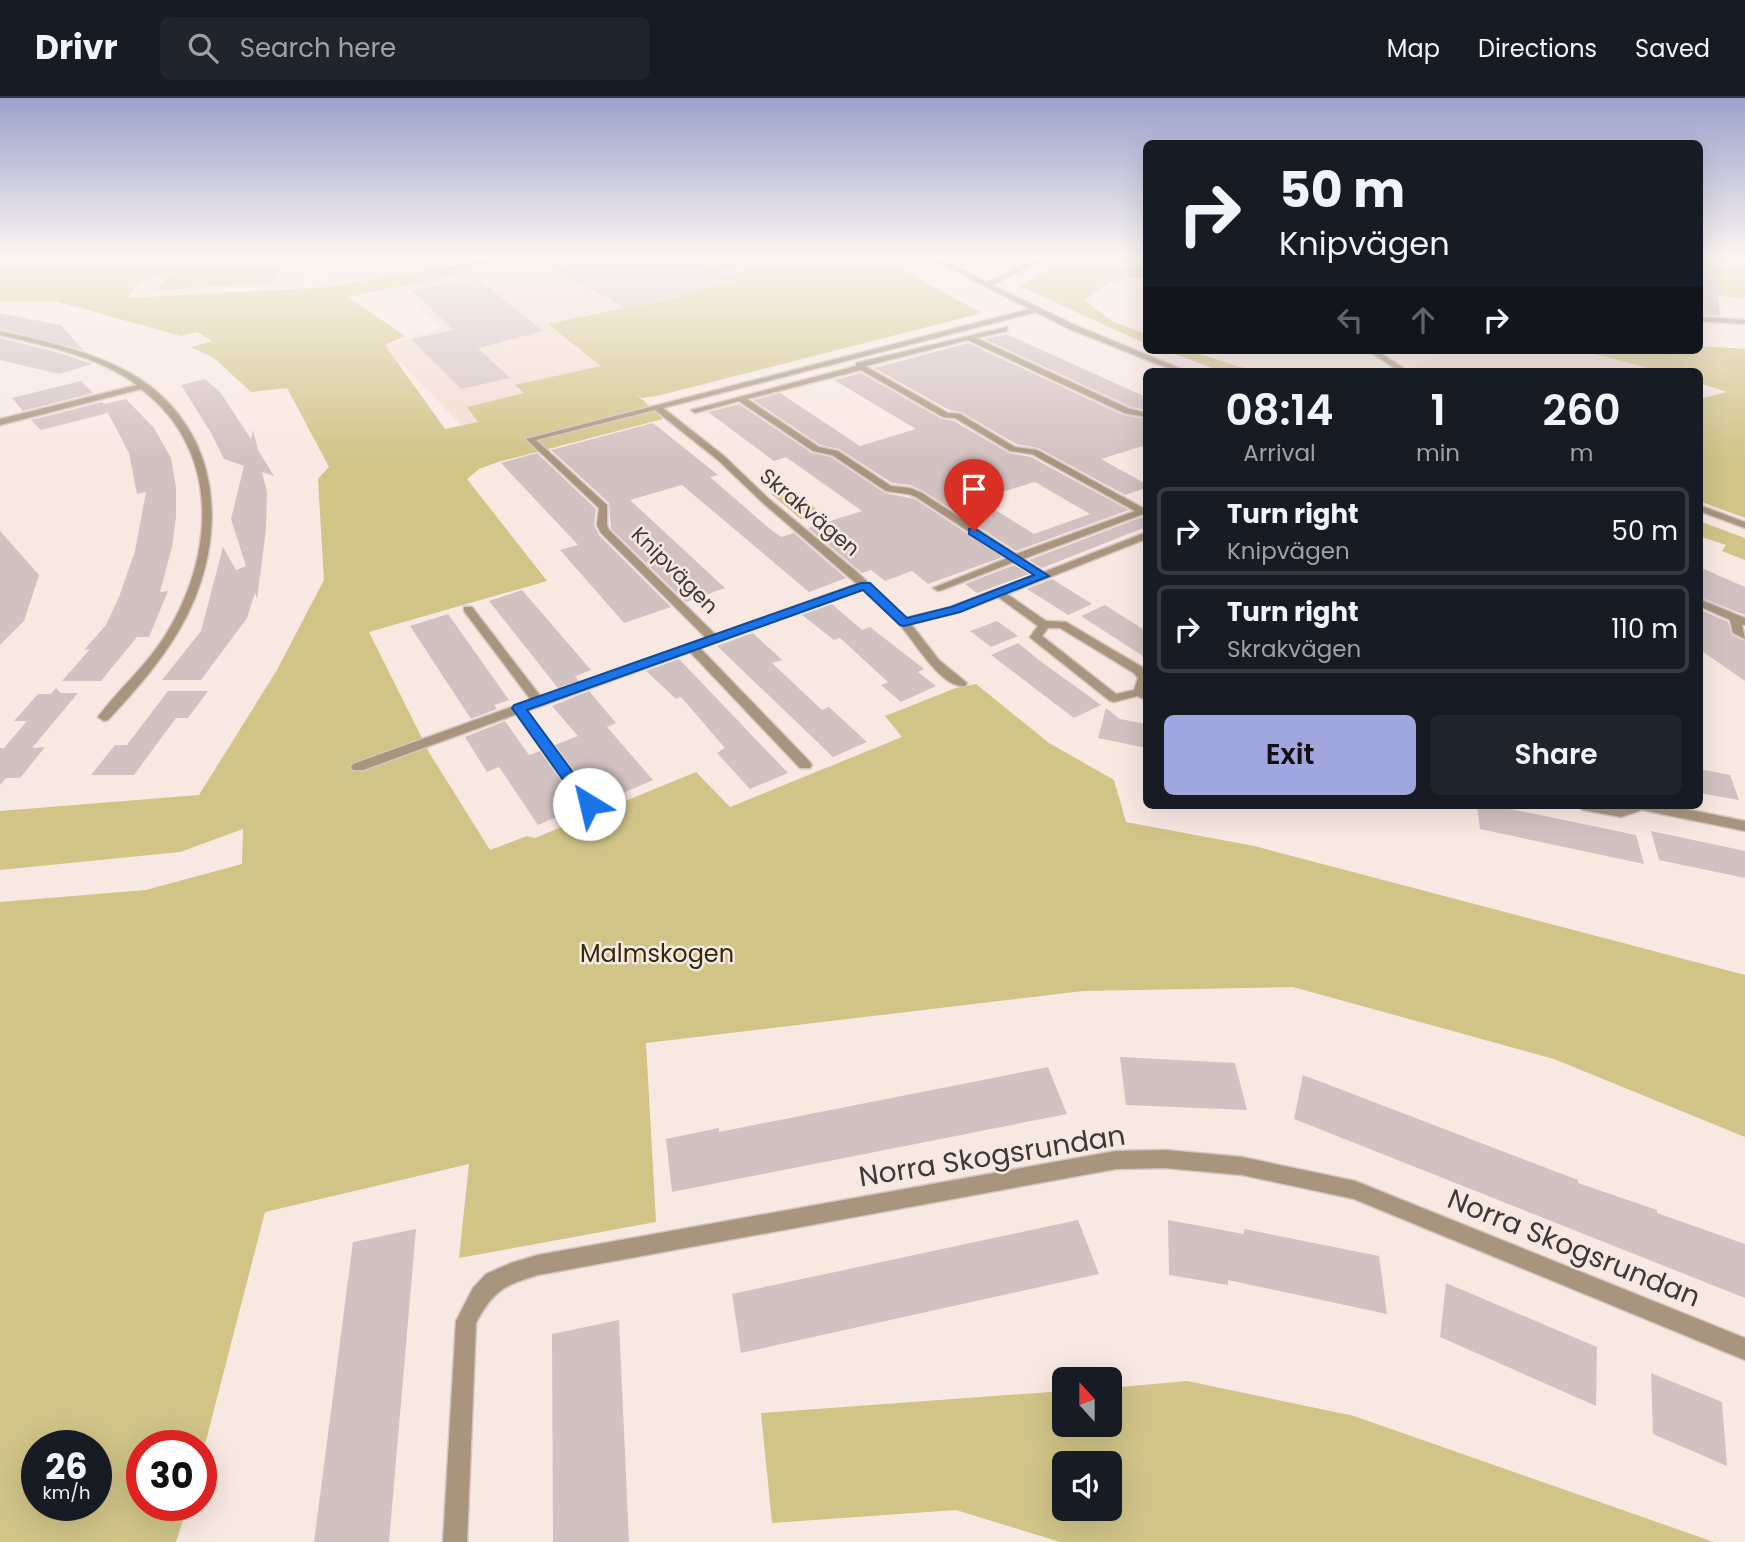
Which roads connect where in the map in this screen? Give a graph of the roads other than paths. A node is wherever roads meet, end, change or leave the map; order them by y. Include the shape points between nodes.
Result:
1 (974, 325) edge
2 (1069, 325) edge
3 (1004, 329) dead end
4 (0, 333) edge
5 (970, 338) junction
6 (1377, 354) edge
7 (846, 358) junction
8 (862, 367) junction
9 (1174, 368) edge
10 (1399, 368) edge
11 (143, 386) junction
12 (740, 398) junction
13 (657, 407) junction
14 (695, 410) dead end
15 (1143, 414) edge
16 (0, 422) edge
17 (1703, 509) edge
18 (1143, 510) edge
19 (1143, 511) edge
20 (1745, 525) edge
21 (1143, 537) edge
22 (1015, 558) junction
23 (1043, 576) junction
24 (865, 585) junction
25 (938, 588) dead end
26 (999, 593) junction
27 (1703, 603) edge
28 (468, 609) dead end
29 (1741, 621) edge
30 (904, 622) junction
31 (1044, 625) junction
32 (1745, 636) edge
33 (714, 639) junction
34 (692, 647) junction
35 (1143, 677) edge
36 (961, 683) dead end
37 (1143, 694) edge
38 (538, 701) junction
39 (519, 708) junction
40 (104, 717) dead end
41 (805, 765) dead end
42 (358, 767) dead end
43 (589, 804) dead end
44 (1605, 809) edge
45 (1630, 809) edge
46 (1662, 809) edge
47 (1745, 826) edge
48 (1745, 1349) edge
49 (455, 1542) edge

1 - 7 street
2 - 9 street
3 - 5 street
4 - 11 street via 89,356
5 - 8 street
5 - 15 street
6 - 10 street
7 - 8 street
7 - 13 street
8 - 12 street
8 - 18 street via 1013,449 1034,452
11 - 16 street
11 - 40 street via 172,410 194,443 205,473 207,534 194,587 174,630 134,686
12 - 14 street
12 - 22 street, Skrakvägen via 816,449 835,453 890,489 919,495
13 - 24 street, Skrakvägen
13 - 33 street, Knipvägen via 530,439 604,507 605,531
17 - 20 street
19 - 22 street
21 - 23 street
22 - 23 street, Skrakvägen
22 - 25 street
23 - 26 street
24 - 30 street, Skrakvägen
24 - 33 street, Knipvägen
26 - 30 street via 956,610
26 - 31 street
27 - 29 street
28 - 38 street
29 - 32 street via 1737,631
30 - 36 street, Skrakvägen via 935,663
31 - 35 street via 1062,624
31 - 37 street via 1036,637 1114,698
33 - 34 street, Knipvägen
34 - 38 street, Knipvägen
34 - 41 street, Knipvägen
38 - 39 street, Knipvägen
39 - 42 street, Knipvägen
39 - 43 street
44 - 45 street
46 - 47 street
48 - 49 street, Norra Skogsrundan via 1355,1190 1242,1166 1116,1160 538,1265 497,1277 480,1295 466,1321

